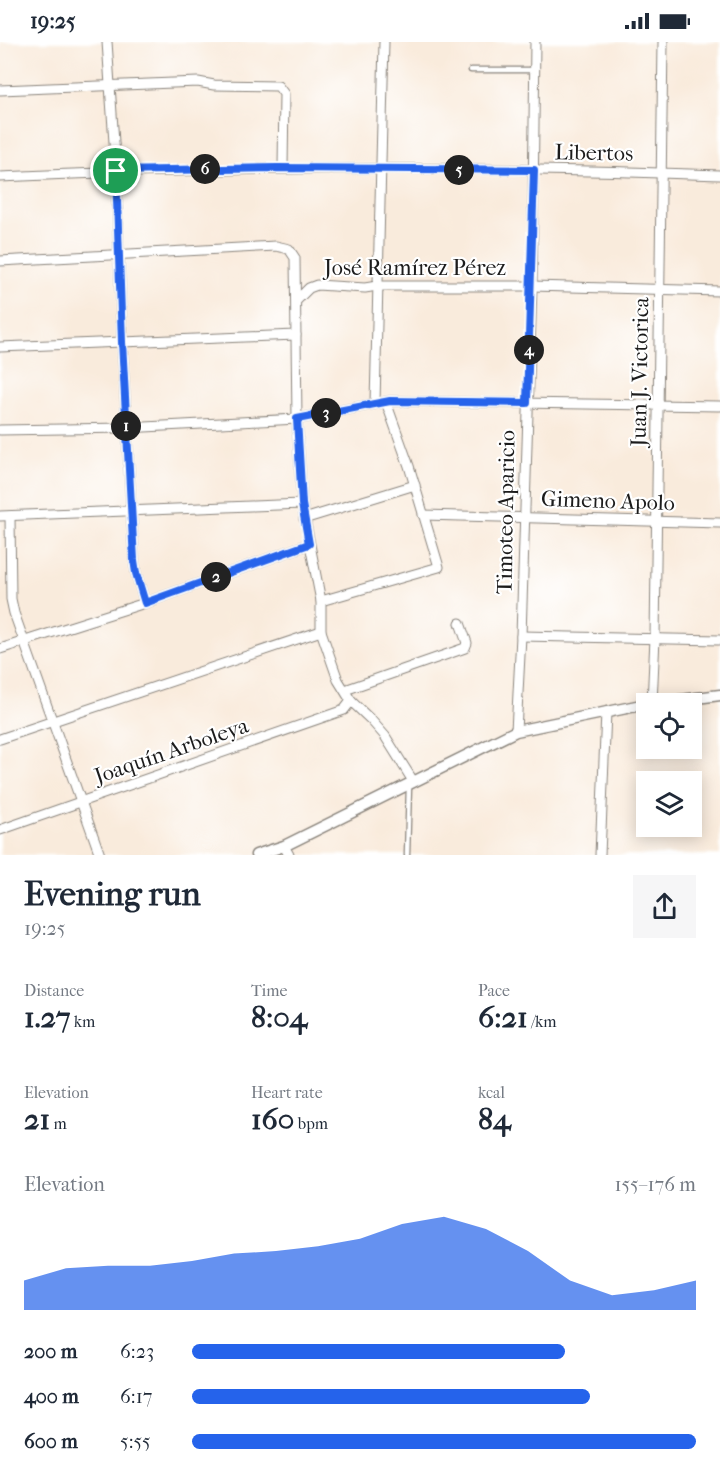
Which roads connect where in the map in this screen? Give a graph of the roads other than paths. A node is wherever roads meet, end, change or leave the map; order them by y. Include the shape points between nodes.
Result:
1 (107, 42) edge
2 (384, 42) edge
3 (535, 42) edge
4 (663, 42) edge
5 (471, 70) dead end
6 (535, 70) junction
7 (109, 85) junction
8 (0, 90) edge
9 (283, 168) junction
10 (380, 170) junction
11 (534, 170) junction
12 (116, 171) junction
13 (661, 173) junction
14 (720, 175) edge
15 (0, 177) edge
16 (119, 254) junction
17 (0, 261) edge
18 (377, 286) junction
19 (532, 286) junction
20 (659, 290) junction
21 (720, 291) edge
22 (296, 301) junction
23 (296, 335) junction
24 (122, 342) junction
25 (0, 347) edge
26 (386, 402) junction
27 (375, 403) junction
28 (527, 403) junction
29 (658, 405) junction
30 (720, 406) edge
31 (297, 419) junction
32 (126, 428) junction
33 (0, 430) edge
34 (415, 485) junction
35 (302, 504) junction
36 (132, 512) junction
37 (423, 515) junction
38 (5, 516) edge
39 (524, 517) junction
40 (304, 519) junction
41 (657, 521) junction
42 (720, 523) edge
43 (309, 544) junction
44 (321, 601) junction
45 (145, 603) junction
46 (460, 623) dead end
47 (321, 631) junction
48 (521, 636) junction
49 (655, 638) junction
50 (720, 640) edge
51 (24, 641) junction
52 (0, 649) edge
53 (345, 690) junction
54 (651, 693) edge
55 (720, 695) edge
56 (702, 697) edge
57 (351, 701) junction
58 (636, 707) edge
59 (606, 712) junction
60 (51, 721) junction
61 (516, 731) junction
62 (0, 738) edge
63 (411, 783) junction
64 (82, 802) junction
65 (0, 830) edge
66 (286, 850) edge
67 (100, 855) edge
68 (256, 855) edge
69 (407, 855) edge
70 (600, 855) edge

1 - 7 street
2 - 10 street
3 - 6 street, Timoteo Aparicio
4 - 13 street, Juan J. Victorica
5 - 6 lane
6 - 11 street, Timoteo Aparicio
7 - 8 street
7 - 9 street via 198,82 278,86 284,94
7 - 12 street
9 - 10 street, Libertos
9 - 12 street, Libertos
10 - 11 street, Libertos
10 - 18 street
11 - 13 street, Libertos
11 - 19 street, Timoteo Aparicio
12 - 15 street, Libertos
12 - 16 street
13 - 14 street, Libertos
13 - 20 street, Juan J. Victorica
16 - 17 street
16 - 22 street via 276,246 289,249 294,258
16 - 24 street
18 - 19 street, José Ramírez Pérez
18 - 22 street, José Ramírez Pérez via 317,285
18 - 27 street
19 - 20 street, José Ramírez Pérez
19 - 28 street, Timoteo Aparicio
20 - 21 street, José Ramírez Pérez
20 - 29 street, Juan J. Victorica
22 - 23 street
23 - 24 street
23 - 31 street
24 - 25 street
24 - 32 street
26 - 27 street
26 - 28 street
26 - 34 street
27 - 31 street
28 - 29 street
28 - 39 street, Timoteo Aparicio
29 - 30 street
29 - 41 street, Juan J. Victorica
31 - 32 street
31 - 35 street
32 - 33 street
32 - 36 street
34 - 37 street
34 - 40 street
35 - 36 street
35 - 40 street
36 - 38 street
36 - 45 street via 136,573
37 - 39 street, Gimeno Apolo
37 - 44 street via 439,567
38 - 51 street via 11,599
39 - 41 street, Gimeno Apolo
39 - 48 street, Timoteo Aparicio
40 - 43 street
41 - 42 street, Gimeno Apolo
41 - 49 street, Juan J. Victorica
43 - 44 street
43 - 45 street
44 - 47 street
45 - 51 street
46 - 53 street via 465,648
47 - 53 street
47 - 60 street
48 - 49 street
48 - 61 street, Timoteo Aparicio
49 - 50 street
49 - 54 street, Juan J. Victorica
51 - 52 street
51 - 60 street
53 - 57 street
55 - 56 street
57 - 63 street via 384,736
57 - 64 street, Joaquín Arboleya via 344,710
58 - 59 street
59 - 61 street
59 - 70 street
60 - 62 street
60 - 64 street
61 - 63 street
63 - 66 street
63 - 69 lane
64 - 65 street, Joaquín Arboleya
64 - 67 street
66 - 68 street

